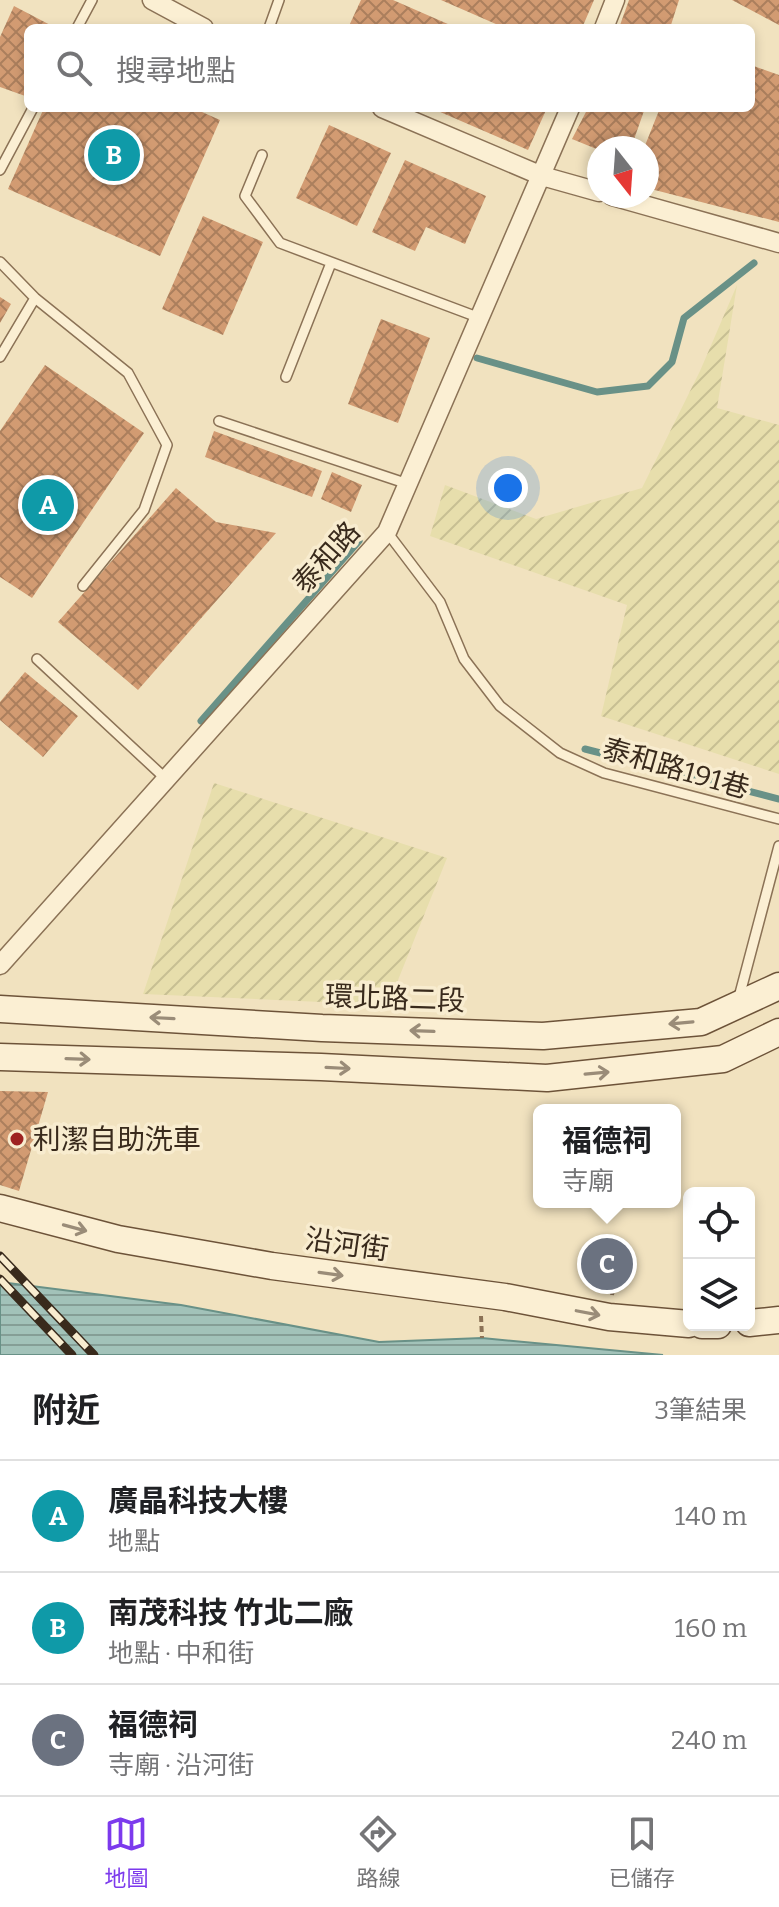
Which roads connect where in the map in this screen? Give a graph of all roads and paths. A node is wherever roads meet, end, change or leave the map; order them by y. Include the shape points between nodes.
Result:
1 (92, 0) edge
2 (152, 0) edge
3 (279, 0) edge
4 (615, 0) edge
5 (79, 24) edge
6 (197, 24) edge
7 (270, 24) edge
8 (606, 24) edge
9 (31, 112) edge
10 (391, 112) edge
11 (568, 112) edge
12 (262, 155) dead end
13 (0, 170) edge
14 (542, 176) junction
15 (587, 189) edge
16 (655, 208) edge
17 (779, 243) edge
18 (0, 262) edge
19 (331, 263) junction
20 (35, 298) junction
21 (480, 318) junction
22 (0, 357) edge
23 (286, 377) dead end
24 (219, 421) dead end
25 (408, 484) junction
26 (387, 532) junction
27 (83, 586) dead end
28 (37, 659) dead end
29 (166, 779) junction
30 (779, 819) edge
31 (779, 846) edge
32 (0, 965) edge
33 (779, 986) edge
34 (737, 1005) junction
35 (0, 1009) edge
36 (779, 1032) edge
37 (0, 1057) edge
38 (0, 1208) edge
39 (618, 1258) dead end
40 (609, 1317) junction
41 (779, 1320) edge
42 (755, 1322) edge
43 (683, 1323) edge

1 - 5 lane
2 - 6 street
3 - 7 lane
4 - 8 street
9 - 13 lane
10 - 14 street
11 - 14 street, 泰和路
12 - 19 lane via 245,196 280,243
14 - 15 street
14 - 21 street, 泰和路
16 - 17 street
18 - 20 lane
19 - 21 lane
19 - 23 lane
20 - 22 lane
20 - 27 lane via 128,373 167,445 144,510
21 - 25 street, 泰和路
24 - 25 lane
25 - 26 street, 泰和路
26 - 29 street, 泰和路
26 - 30 lane, 泰和路191巷 via 440,602 464,659 500,706 560,753 604,773
28 - 29 lane
29 - 32 street, 泰和路
31 - 34 lane
33 - 34 street, 環北路二段
34 -> 35 street, 環北路二段 via 701,1022 543,1036
37 -> 36 street via 547,1078 723,1059
38 -> 40 street, 沿河街 via 118,1239
39 - 40 path
40 - 43 street, 沿河街
41 - 42 street

